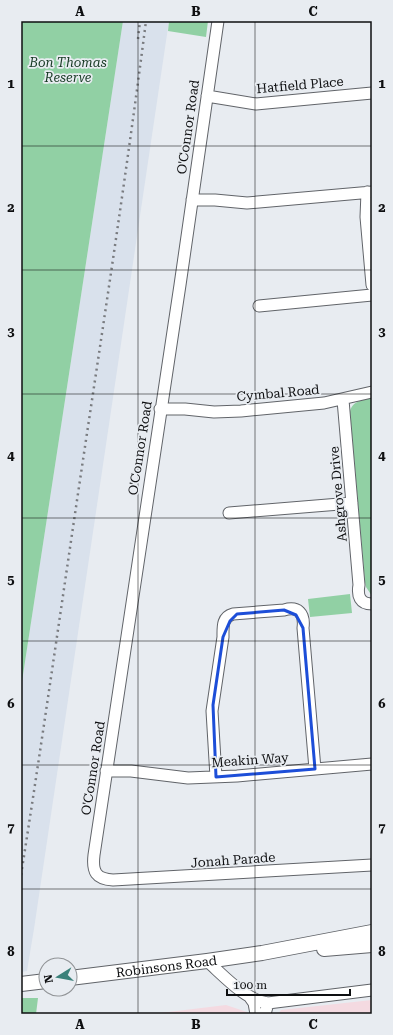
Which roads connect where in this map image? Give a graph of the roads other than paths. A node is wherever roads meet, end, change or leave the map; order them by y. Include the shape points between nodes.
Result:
1 (218, 22) edge
2 (372, 93) edge
3 (207, 96) junction
4 (366, 192) edge
5 (192, 196) junction
6 (372, 285) edge
7 (372, 295) edge
8 (259, 306) dead end
9 (372, 392) edge
10 (344, 400) junction
11 (161, 405) junction
12 (352, 503) junction
13 (229, 513) dead end
14 (359, 585) junction
15 (372, 600) edge
16 (372, 604) edge
17 (372, 764) edge
18 (107, 767) junction
19 (315, 769) junction
20 (216, 776) junction
21 (372, 865) edge
22 (97, 875) joint
23 (372, 932) edge
24 (372, 945) edge
25 (262, 953) junction
26 (207, 962) junction
27 (78, 977) edge
28 (38, 982) edge
29 (21, 984) edge
30 (372, 990) edge
31 (249, 996) junction
32 (268, 1002) junction
33 (256, 1014) edge
34 (265, 1014) edge

1 - 3 street, O'Connor Road
2 - 3 street, Hatfield Place via 256,104
3 - 5 street, O'Connor Road
4 - 5 street via 247,203
4 - 6 street
5 - 11 street, O'Connor Road
7 - 8 street
9 - 10 street, Cymbal Road
10 - 11 street, Cymbal Road via 223,412
10 - 12 street, Ashgrove Drive
11 - 18 street, O'Connor Road
12 - 13 street
12 - 14 street, Ashgrove Drive
14 - 15 street
14 - 16 street, Ashgrove Drive via 358,594 361,600 366,604
17 - 19 street, Meakin Way
18 - 20 street, Meakin Way via 182,778
18 - 22 street, O'Connor Road via 94,855
19 - 20 street, Meakin Way
19 - 20 street via 303,628 296,615 284,610 237,614 230,621 223,637 212,711
21 - 22 street, Jonah Parade via 113,880 102,879
23 - 25 main road, Robinsons Road
24 - 25 main road, Robinsons Road
25 - 26 main road, Robinsons Road
26 - 27 main road, Robinsons Road
26 - 31 street
28 - 29 main road
30 - 32 street
31 - 32 street
31 - 33 street via 254,1003
32 - 34 street

